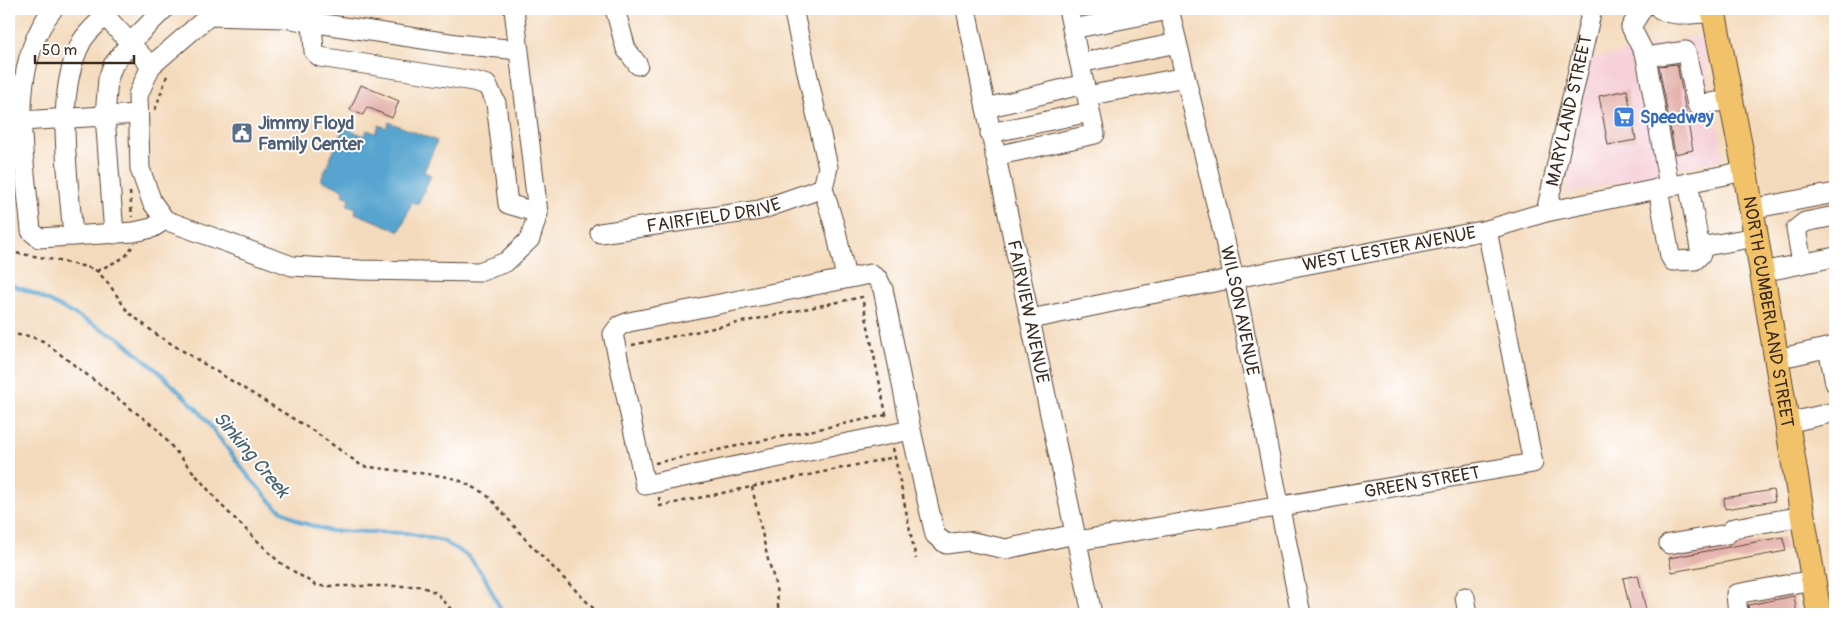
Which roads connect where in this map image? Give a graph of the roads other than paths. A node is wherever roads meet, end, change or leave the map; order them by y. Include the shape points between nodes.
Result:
1 (53, 9) edge
2 (164, 9) edge
3 (514, 9) edge
4 (615, 9) edge
5 (793, 9) edge
6 (966, 9) edge
7 (1068, 9) edge
8 (1592, 9) edge
9 (1642, 9) edge
10 (1660, 9) edge
11 (1169, 10) edge
12 (1713, 10) edge
13 (102, 12) edge
14 (312, 22) junction
15 (1072, 29) junction
16 (130, 43) junction
17 (1177, 43) junction
18 (519, 50) junction
19 (1646, 58) junction
20 (1080, 63) junction
21 (638, 65) dead end
22 (151, 66) junction
23 (1185, 76) junction
24 (1087, 97) junction
25 (1731, 100) junction
26 (986, 108) junction
27 (105, 116) junction
28 (145, 116) junction
29 (64, 118) junction
30 (22, 121) junction
31 (990, 133) junction
32 (995, 156) junction
33 (1745, 170) junction
34 (1688, 182) junction
35 (1663, 187) junction
36 (823, 188) junction
37 (1835, 193) edge
38 (1751, 209) junction
39 (538, 212) junction
40 (1546, 212) junction
41 (1835, 216) edge
42 (166, 220) junction
43 (1487, 230) junction
44 (600, 233) dead end
45 (114, 234) junction
46 (73, 236) junction
47 (1756, 237) junction
48 (1700, 247) junction
49 (1835, 257) edge
50 (1802, 263) junction
51 (1762, 272) junction
52 (846, 278) junction
53 (1234, 278) junction
54 (1031, 319) junction
55 (1832, 347) edge
56 (1777, 359) junction
57 (1835, 383) edge
58 (1835, 412) edge
59 (1788, 423) junction
60 (911, 430) junction
61 (1280, 507) junction
62 (1803, 516) junction
63 (1076, 538) junction
64 (1670, 544) dead end
65 (1813, 580) junction
66 (1092, 614) edge
67 (1301, 614) edge
68 (1738, 614) edge
69 (1819, 614) edge

1 - 30 street via 32,46 23,80
2 - 16 street
3 - 18 street
4 - 21 street via 626,49
5 - 36 street via 828,167
6 - 26 street, FAIRVIEW AVENUE
7 - 15 street
8 - 40 street, MARYLAND STREET
9 - 19 street via 1631,27
10 - 12 street via 1675,13
11 - 15 street
11 - 17 street, WILSON AVENUE
12 - 25 main road, NORTH CUMBERLAND STREET
13 - 16 street
13 - 29 street via 82,40 70,71
14 - 18 street
14 - 22 street via 209,16
14 - 39 street via 314,52 320,57 473,80 487,85 496,103 508,204
15 - 20 street
16 - 22 street
16 - 27 street via 113,65 108,79
17 - 20 street
17 - 23 street, WILSON AVENUE
18 - 39 street
19 - 25 street via 1686,51 1696,105
19 - 35 street
20 - 24 street
22 - 28 street via 138,95
23 - 24 street
23 - 53 street, WILSON AVENUE
24 - 26 street
24 - 31 street
24 - 32 street via 1095,134
25 - 33 main road, NORTH CUMBERLAND STREET
26 - 31 street, FAIRVIEW AVENUE
27 - 28 street
27 - 29 street
27 - 45 street
28 - 42 street via 140,169 152,202
29 - 30 street
29 - 46 street
30 - 46 street via 31,231 39,238
31 - 32 street, FAIRVIEW AVENUE
32 - 54 street, FAIRVIEW AVENUE
33 - 34 street, WEST LESTER AVENUE
33 - 38 main road, NORTH CUMBERLAND STREET
34 - 35 street, WEST LESTER AVENUE
34 - 48 street
35 - 40 street, WEST LESTER AVENUE
35 - 48 street via 1670,256 1674,261 1695,260 1701,254
36 - 44 street, FAIRFIELD DRIVE via 760,210
36 - 52 street
37 - 38 street
38 - 47 main road, NORTH CUMBERLAND STREET
39 - 42 street via 530,239 506,262 479,272 292,266
40 - 43 street, WEST LESTER AVENUE
41 - 50 street via 1805,222 1796,229
42 - 45 street via 152,228
43 - 53 street, WEST LESTER AVENUE
43 - 61 street, GREEN STREET via 1533,464
45 - 46 street
47 - 48 street
47 - 51 main road, NORTH CUMBERLAND STREET
49 - 50 street
50 - 51 street
51 - 56 main road, NORTH CUMBERLAND STREET
52 - 60 street, GREEN STREET via 870,274 878,279 883,289
52 - 60 street via 619,326 613,334 645,485
53 - 54 street, WEST LESTER AVENUE
53 - 61 street, WILSON AVENUE
54 - 63 street, FAIRVIEW AVENUE
55 - 56 street
55 - 57 street
56 - 59 main road, NORTH CUMBERLAND STREET
58 - 59 street
59 - 62 main road, NORTH CUMBERLAND STREET
60 - 63 street, GREEN STREET via 931,522 935,535 946,544 968,542 1006,549
61 - 63 street, GREEN STREET
61 - 67 street, WILSON AVENUE
62 - 64 street
62 - 65 main road, NORTH CUMBERLAND STREET
63 - 66 street, FAIRVIEW AVENUE
65 - 68 street via 1736,594
65 - 69 main road, NORTH CUMBERLAND STREET

